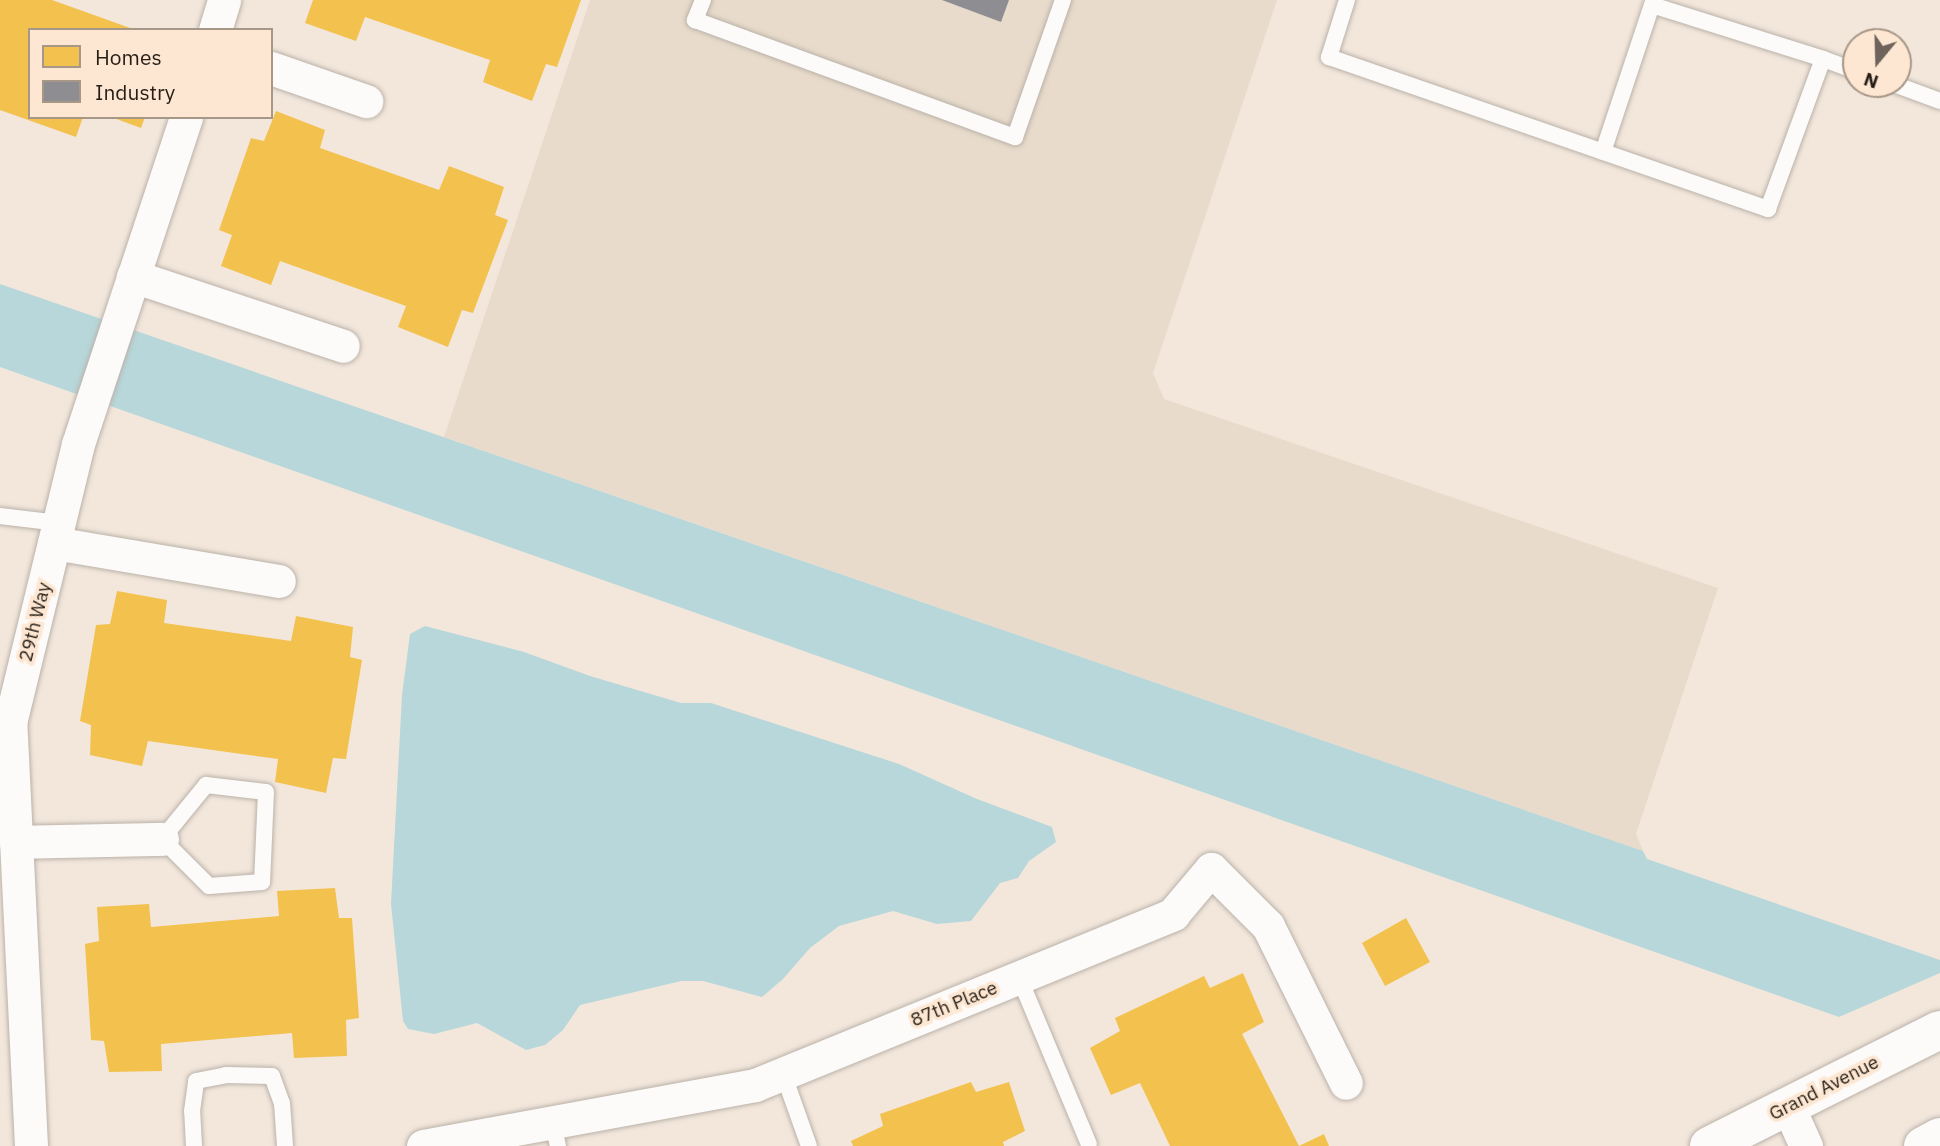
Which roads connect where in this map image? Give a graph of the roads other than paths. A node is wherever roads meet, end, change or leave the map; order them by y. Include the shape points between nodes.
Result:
1 (225, 0) edge
2 (703, 0) edge
3 (1063, 0) edge
4 (1347, 0) edge
5 (216, 28) edge
6 (1823, 59) junction
7 (1842, 66) edge
8 (273, 69) edge
9 (1912, 91) edge
10 (366, 101) dead end
11 (1940, 101) edge
12 (185, 119) edge
13 (1602, 152) junction
14 (133, 276) junction
15 (343, 346) dead end
16 (0, 516) edge
17 (56, 533) junction
18 (279, 581) dead end
19 (6, 759) edge
20 (162, 839) junction
21 (16, 842) junction
22 (1019, 977) junction
23 (1940, 1030) edge
24 (783, 1073) junction
25 (1346, 1083) dead end
26 (1788, 1106) junction
27 (555, 1134) edge
28 (1940, 1137) edge
29 (1089, 1144) edge
30 (31, 1146) edge
31 (194, 1146) edge
32 (285, 1146) edge
33 (423, 1146) edge
34 (809, 1146) edge
35 (1709, 1146) edge
36 (1806, 1146) edge
37 (1923, 1146) edge

1 - 5 street
2 - 3 lane via 695,20 1015,137
4 - 13 lane via 1328,57
6 - 7 lane
6 - 13 lane via 1652,5
6 - 13 lane via 1768,209
8 - 10 street
9 - 11 lane
12 - 14 street, 29th Way
14 - 15 street
14 - 17 street, 29th Way via 78,444
16 - 17 lane
17 - 18 street
17 - 19 street, 29th Way via 10,723
19 - 21 street, 29th Way
20 - 20 lane via 209,886 262,882 266,792 206,785
20 - 21 street
21 - 30 street, 29th Way
22 - 24 street, 87th Place
22 - 25 street, 87th Place via 1173,914 1211,869 1268,926
22 - 29 lane
23 - 26 street, Grand Avenue
24 - 27 street, 87th Place via 755,1085
24 - 34 lane
26 - 35 street, Grand Avenue
26 - 36 street
27 - 33 street, 87th Place
28 - 37 street
31 - 32 lane via 191,1111 196,1081 226,1075 272,1076 282,1103

